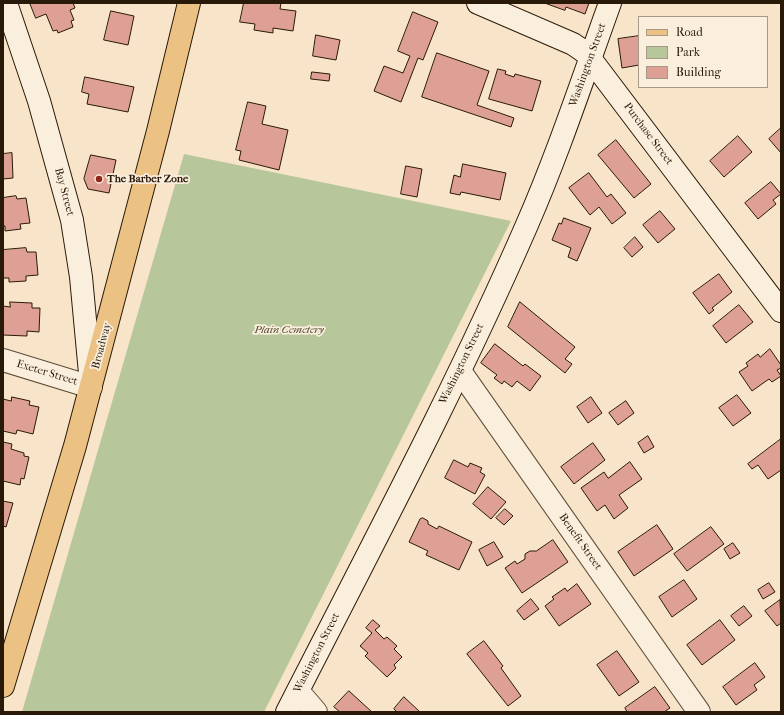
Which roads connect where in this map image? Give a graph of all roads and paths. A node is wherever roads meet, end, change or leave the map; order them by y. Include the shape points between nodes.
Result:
1 (6, 3) edge
2 (188, 3) edge
3 (478, 3) edge
4 (610, 3) edge
5 (590, 58) junction
6 (781, 311) edge
7 (3, 360) edge
8 (460, 371) junction
9 (91, 387) junction
10 (3, 686) edge
11 (298, 691) junction
12 (287, 712) edge
13 (316, 712) edge
14 (699, 712) edge

1 - 9 street, Bay Street via 39,101 72,220 81,277
2 - 9 main road, Broadway via 158,131
3 - 5 street, Purchase Street via 573,44
4 - 5 street, Washington Street
5 - 6 street, Purchase Street
5 - 8 street, Washington Street via 538,200
7 - 9 street, Exeter Street
8 - 11 street, Washington Street
8 - 14 street, Benefit Street
9 - 10 main road, Broadway
11 - 12 street, Washington Street
11 - 13 street

